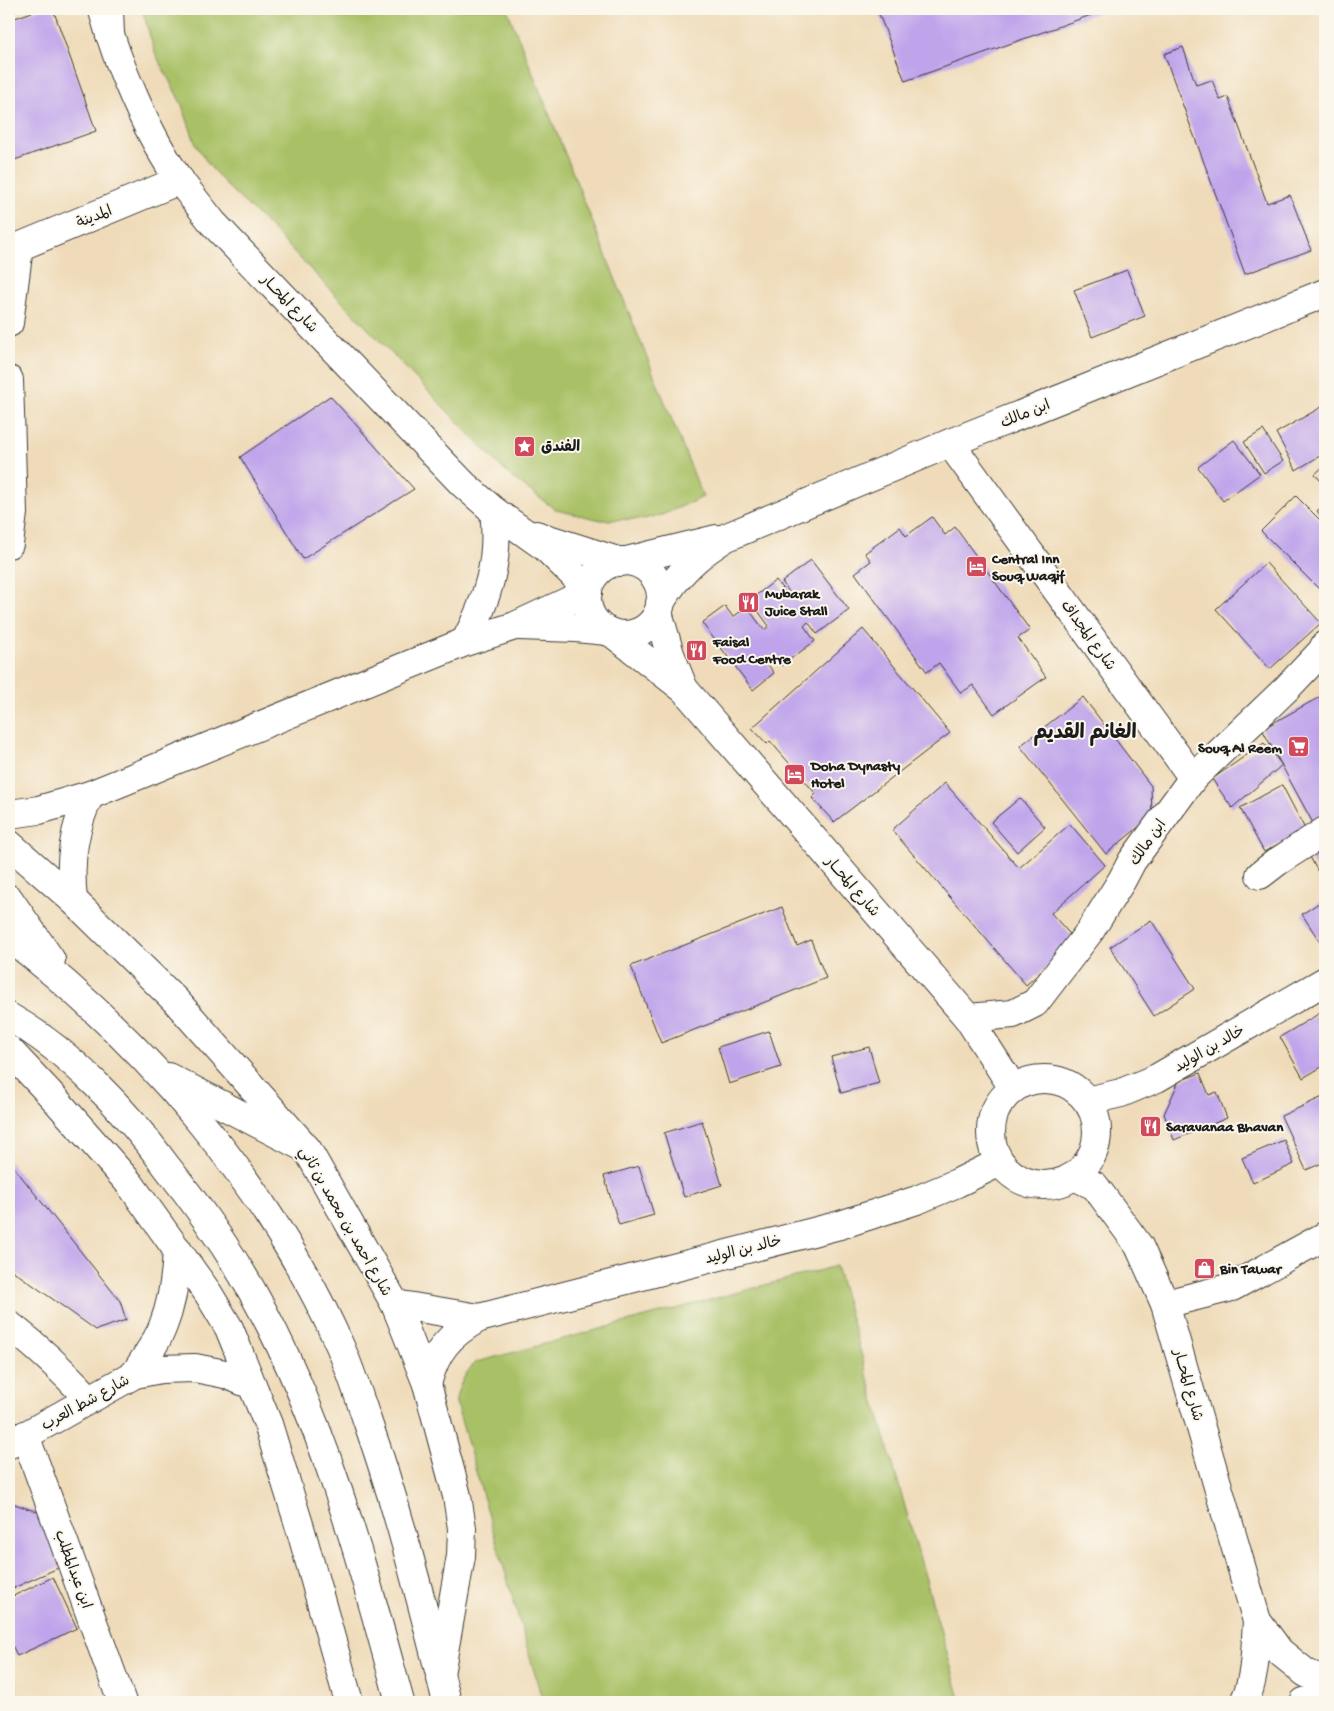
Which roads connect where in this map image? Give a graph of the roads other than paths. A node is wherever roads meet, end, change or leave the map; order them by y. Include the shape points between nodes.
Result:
1 (87, 9) edge
2 (103, 9) edge
3 (109, 22) edge
4 (180, 180) junction
5 (14, 249) edge
6 (1325, 292) edge
7 (9, 323) edge
8 (9, 380) edge
9 (950, 443) junction
10 (494, 511) junction
11 (523, 532) junction
12 (727, 537) junction
13 (9, 544) edge
14 (624, 562) junction
15 (588, 590) junction
16 (659, 607) junction
17 (515, 626) junction
18 (609, 632) junction
19 (465, 642) junction
20 (1325, 645) edge
21 (684, 690) junction
22 (1193, 778) junction
23 (90, 795) junction
24 (9, 814) edge
25 (1325, 831) edge
26 (9, 844) edge
27 (1260, 875) dead end
28 (9, 899) edge
29 (73, 900) junction
30 (9, 937) edge
31 (1325, 981) edge
32 (67, 984) junction
33 (9, 1017) edge
34 (968, 1018) junction
35 (9, 1050) edge
36 (157, 1071) junction
37 (1013, 1088) junction
38 (1087, 1101) junction
39 (307, 1149) junction
40 (1000, 1162) junction
41 (1074, 1176) junction
42 (1325, 1236) edge
43 (177, 1249) junction
44 (395, 1304) junction
45 (1166, 1304) junction
46 (479, 1318) junction
47 (9, 1325) edge
48 (135, 1374) junction
49 (427, 1384) junction
50 (252, 1385) junction
51 (88, 1399) junction
52 (17, 1440) edge
53 (1257, 1621) junction
54 (440, 1674) junction
55 (1325, 1681) edge
56 (1325, 1696) edge
57 (122, 1702) edge
58 (350, 1702) edge
59 (400, 1702) edge
60 (447, 1702) edge
61 (1244, 1702) edge
62 (1304, 1702) edge

1 - 3 street, شارع المحــار via 92,16
2 - 3 street, شارع المحــار
3 - 4 street, شارع المحــار via 148,123
4 - 5 street, المدينة
4 - 10 street, شارع المحــار via 213,223 463,484
5 - 7 street
6 - 9 street, ابن مالك
8 - 13 street via 13,513
9 - 12 street, ابن مالك
9 - 22 street, شارع المجداف
10 - 11 street, شارع المحــار
10 - 19 street via 495,555 491,580 485,602
11 - 14 street, شارع المحــار
11 - 15 street, شارع المحــار via 545,546
12 - 14 street, ابن مالك
12 - 16 street, ابن مالك via 697,557 680,574
14 - 15 street via 610,564 600,570
14 - 16 street via 636,564 652,575 657,584
15 - 17 street
15 - 18 street via 593,619
16 - 18 street via 654,620 639,632 621,635
16 - 21 street, شارع المحــار via 670,654
17 - 18 street
17 - 19 street
18 - 21 street, شارع المحــار
19 - 23 street
20 - 22 street, ابن مالك via 1287,688
21 - 34 street, شارع المحــار
22 - 34 street, ابن مالك via 1132,860 1090,931 1035,1003 1013,1014
23 - 24 street via 39,810
23 - 29 street via 79,821 72,852
25 - 27 street
26 - 29 street, شارع أحمد بن محمد بن ثاني
28 - 32 street
29 - 39 street, شارع أحمد بن محمد بن ثاني via 176,1001
30 - 32 street, شارع أحمد بن محمد بن ثاني
31 - 38 street, خالد بن الوليد via 1157,1078
32 - 36 street, شارع أحمد بن محمد بن ثاني
33 - 59 street via 56,1049 132,1122 210,1224 252,1291 294,1375 322,1442
34 - 37 street, شارع المحــار
35 - 43 street via 130,1184
36 - 39 street
36 - 54 street, شارع أحمد بن محمد بن ثاني via 255,1195 316,1295 341,1348 386,1474
37 - 38 street via 1032,1079 1053,1078 1072,1086
37 - 40 street via 999,1102 991,1122 992,1142
38 - 41 street via 1096,1120 1096,1141 1089,1161
39 - 44 street, شارع أحمد بن محمد بن ثاني
40 - 41 street via 1015,1177 1034,1184 1055,1184
40 - 46 street, خالد بن الوليد via 917,1200 840,1225
41 - 45 street, شارع المحــار via 1095,1186 1139,1246
42 - 45 street via 1232,1287
43 - 48 street, شارع شط العرب via 171,1302 162,1328
43 - 50 street via 229,1328
44 - 46 street, خالد بن الوليد
44 - 49 street, شارع أحمد بن محمد بن ثاني
45 - 53 street, شارع المحــار
46 - 49 street, خالد بن الوليد via 456,1332 444,1346 432,1366
47 - 51 street via 68,1376
48 - 50 street, شارع شط العرب via 195,1368 225,1374
48 - 51 street, شارع شط العرب
49 - 54 street, شارع أحمد بن محمد بن ثاني via 457,1496 462,1528 461,1556
50 - 58 street via 268,1424
51 - 52 street, شارع شط العرب
52 - 57 street, ابن عبدالمطلب
53 - 55 street, شارع المحــار via 1280,1652 1306,1673
53 - 61 street, شارع المحــار via 1250,1690
54 - 60 street, شارع أحمد بن محمد بن ثاني
56 - 62 street

